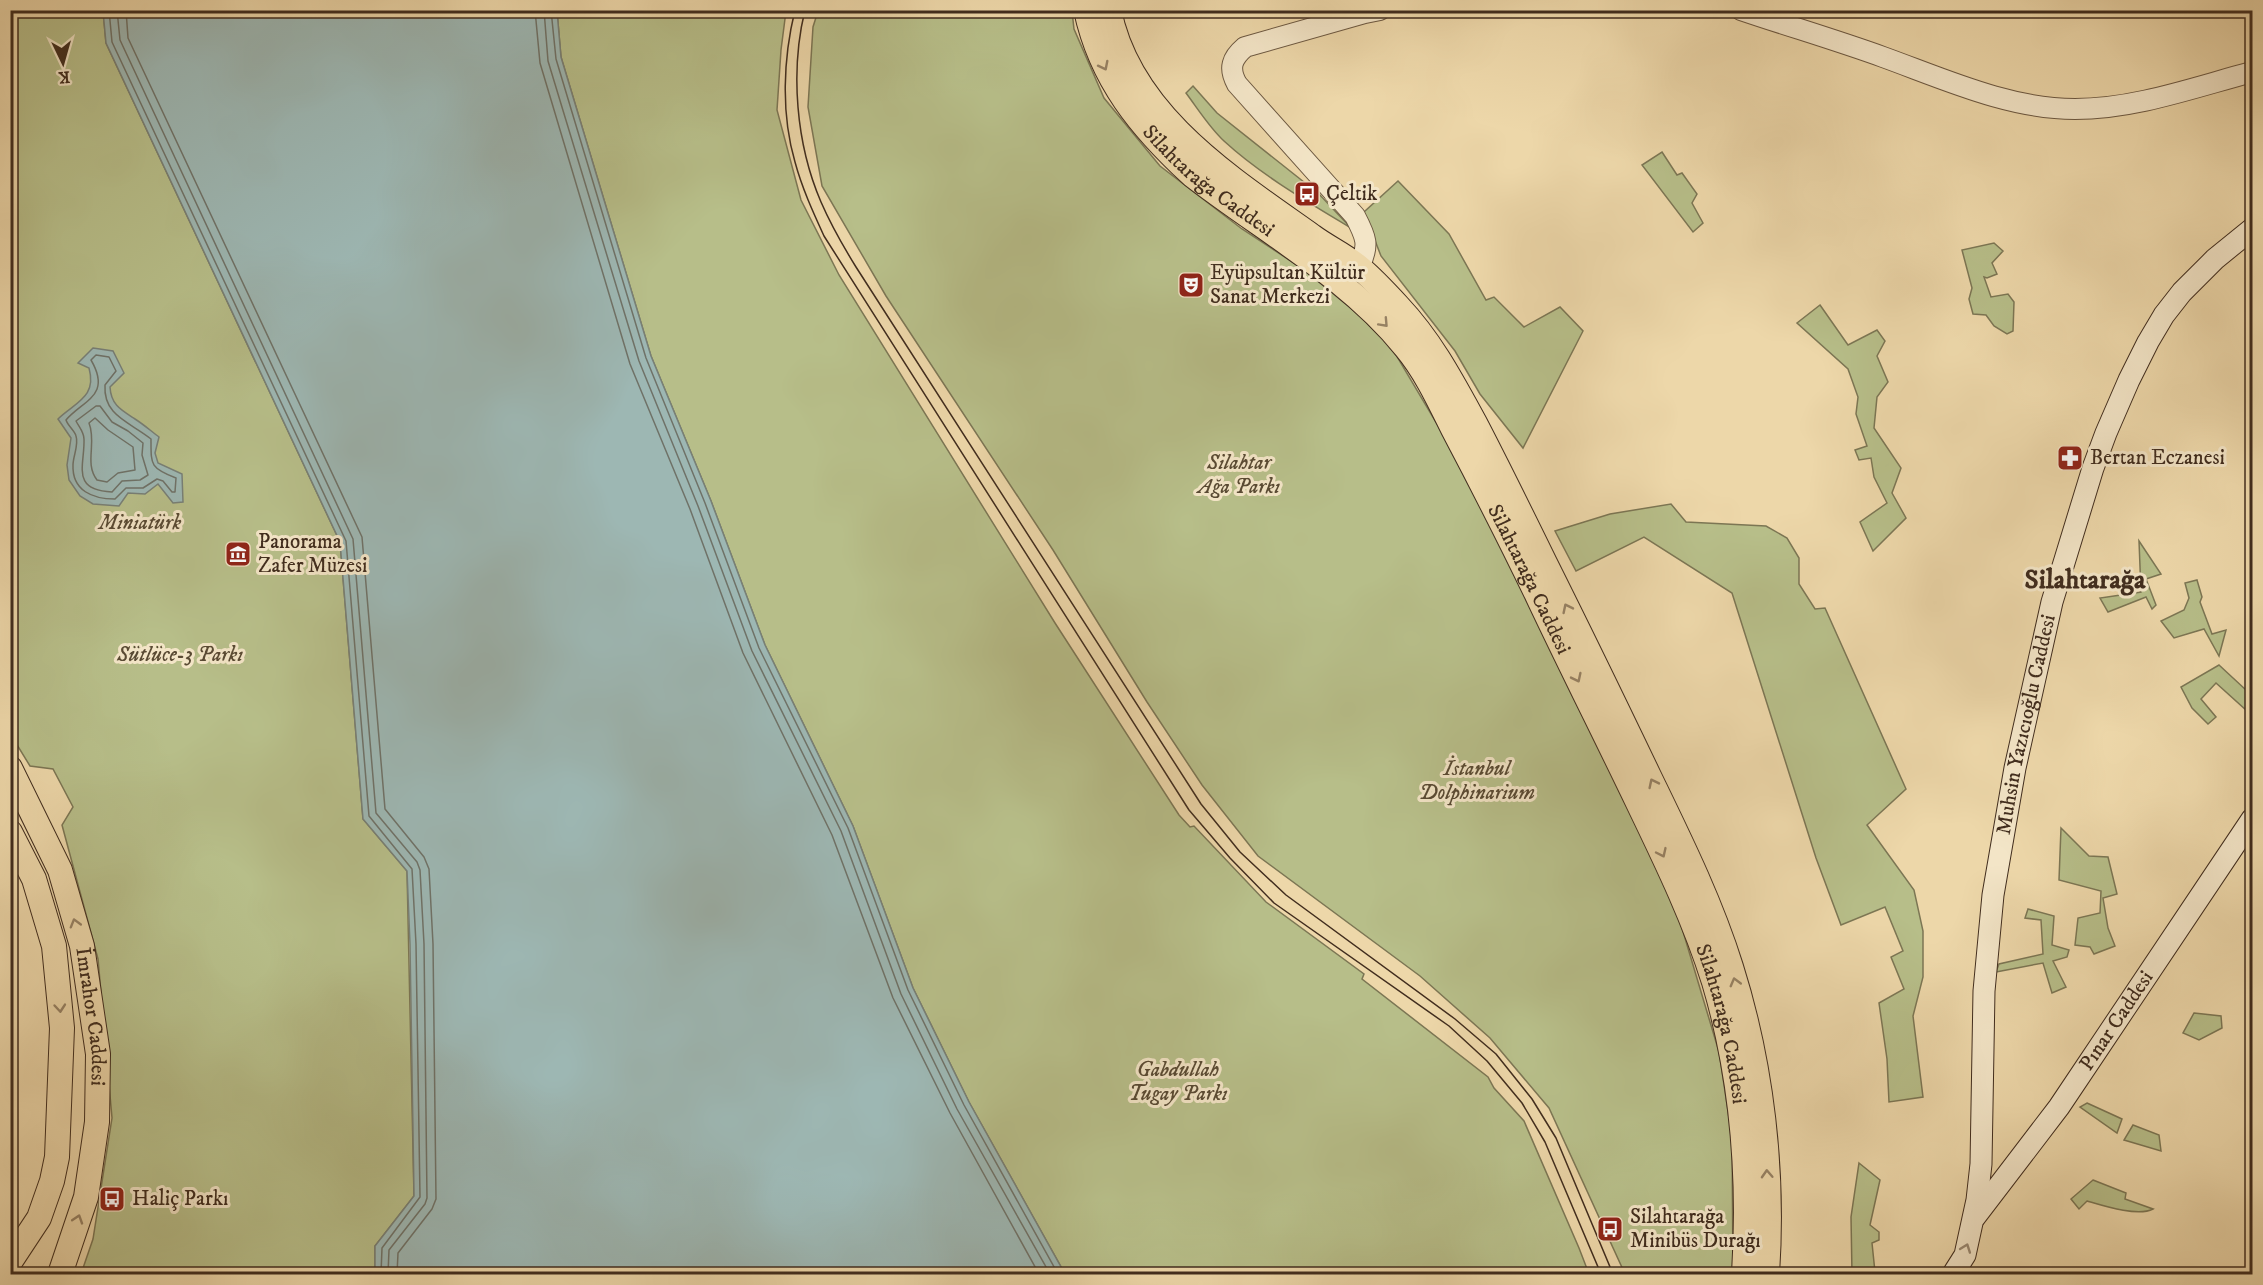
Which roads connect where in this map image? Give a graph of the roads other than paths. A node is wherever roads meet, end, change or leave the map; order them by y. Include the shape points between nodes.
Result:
1 (1086, 10) edge
2 (1109, 10) edge
3 (1380, 10) edge
4 (1740, 10) edge
5 (2253, 72) edge
6 (2253, 229) edge
7 (1359, 267) junction
8 (10, 768) edge
9 (2253, 819) edge
10 (10, 832) edge
11 (1973, 1220) junction
12 (10, 1262) edge
13 (60, 1275) edge
14 (1744, 1275) edge
15 (1767, 1275) edge
16 (1953, 1275) edge

1 -> 14 main road, Silahtarağa Caddesi via 1101,62 1143,124 1192,175 1345,286 1386,326 1424,374 1481,482 1662,853 1692,920 1714,984 1736,1078 1743,1132
2 - 7 main road, Silahtarağa Caddesi via 1124,58 1183,137 1249,190
3 - 7 street via 1245,47 1232,64 1237,84 1355,216 1366,237
4 - 5 street via 1984,93 2043,108 2098,108
6 - 11 main road, Muhsin Yazıcıoğlu Caddesi via 2182,292 2148,342 2093,468 2052,602 2017,759 1993,894 1983,991 1981,1164
15 -> 7 main road, Silahtarağa Caddesi via 1767,1172 1757,1078 1732,969 1706,898 1567,607 1448,374 1415,325
13 -> 8 main road, İmrahor Caddesi via 86,1197 98,1122 98,1054 82,946 60,870
9 - 11 main road, Pınar Caddesi via 2059,1107
10 -> 12 main road, İmrahor Caddesi via 34,879 54,946 62,1028 54,1173 39,1218
16 -> 11 main road, Muhsin Yazıcıoğlu Caddesi via 1965,1254

